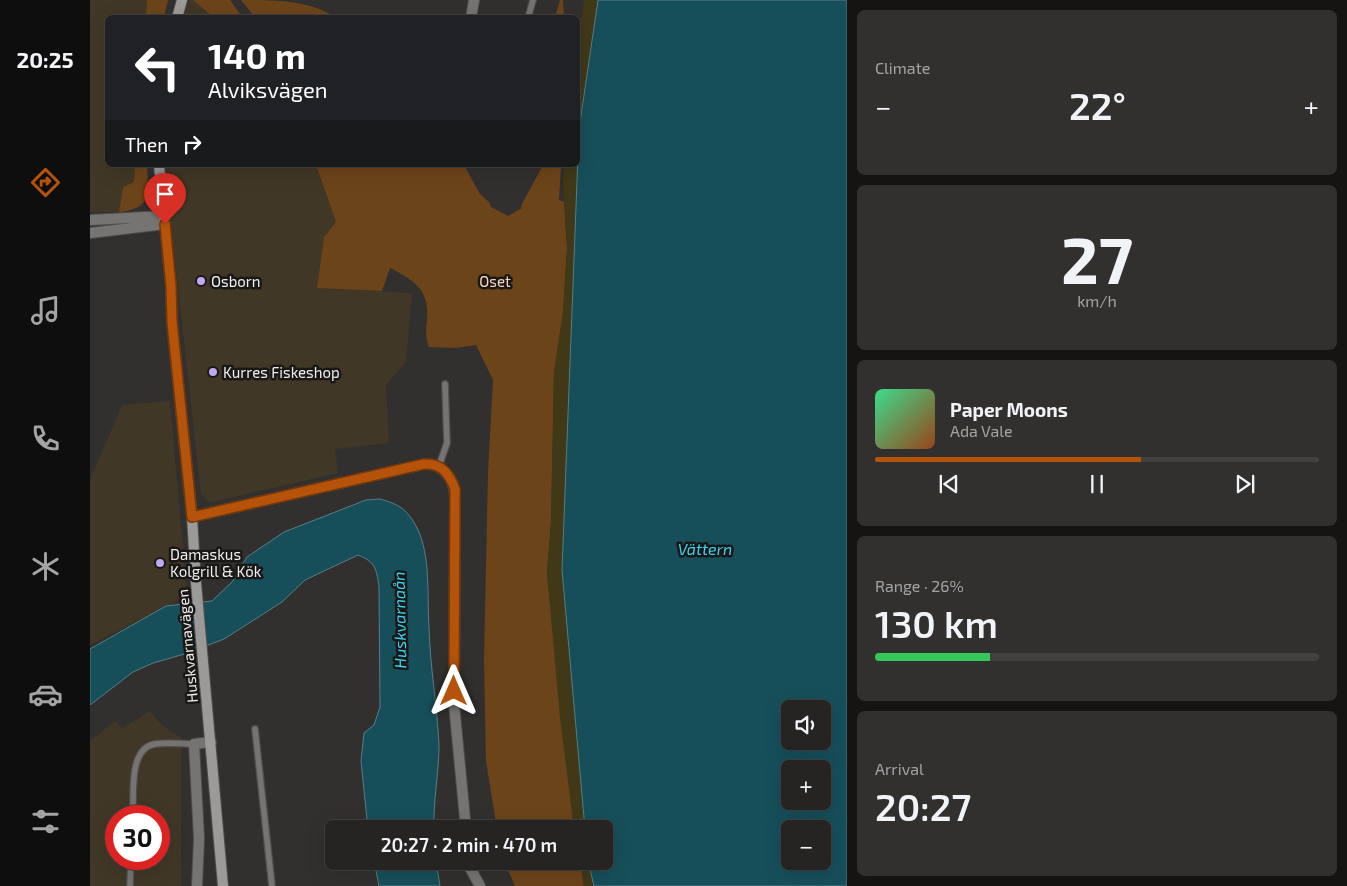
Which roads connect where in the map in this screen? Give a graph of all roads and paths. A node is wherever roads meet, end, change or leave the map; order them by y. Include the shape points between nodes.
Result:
1 (182, 0) edge
2 (474, 0) edge
3 (533, 0) edge
4 (178, 15) edge
5 (472, 15) edge
6 (529, 15) edge
7 (159, 167) edge
8 (92, 220) edge
9 (164, 220) junction
10 (90, 235) edge
11 (445, 384) dead end
12 (438, 466) junction
13 (192, 517) junction
14 (255, 729) dead end
15 (211, 742) junction
16 (194, 744) junction
17 (133, 805) edge
18 (465, 820) edge
19 (131, 870) edge
20 (471, 870) edge
21 (130, 886) edge
22 (197, 886) edge
23 (223, 886) edge
24 (272, 886) edge
25 (480, 886) edge

1 - 4 street
2 - 5 street
3 - 6 lane
7 - 9 street, Huskvarnavägen
8 - 9 street
8 - 10 street
9 - 10 street
9 - 13 street, Huskvarnavägen
11 - 12 lane via 448,443
12 - 13 street via 424,464
12 - 18 street via 455,489 454,704
13 - 15 street, Huskvarnavägen
14 - 24 lane
15 - 16 street
15 - 23 street, Huskvarnavägen
16 - 17 lane via 154,744 144,748 135,769
16 - 22 street via 199,838
19 - 21 lane
20 - 25 street

